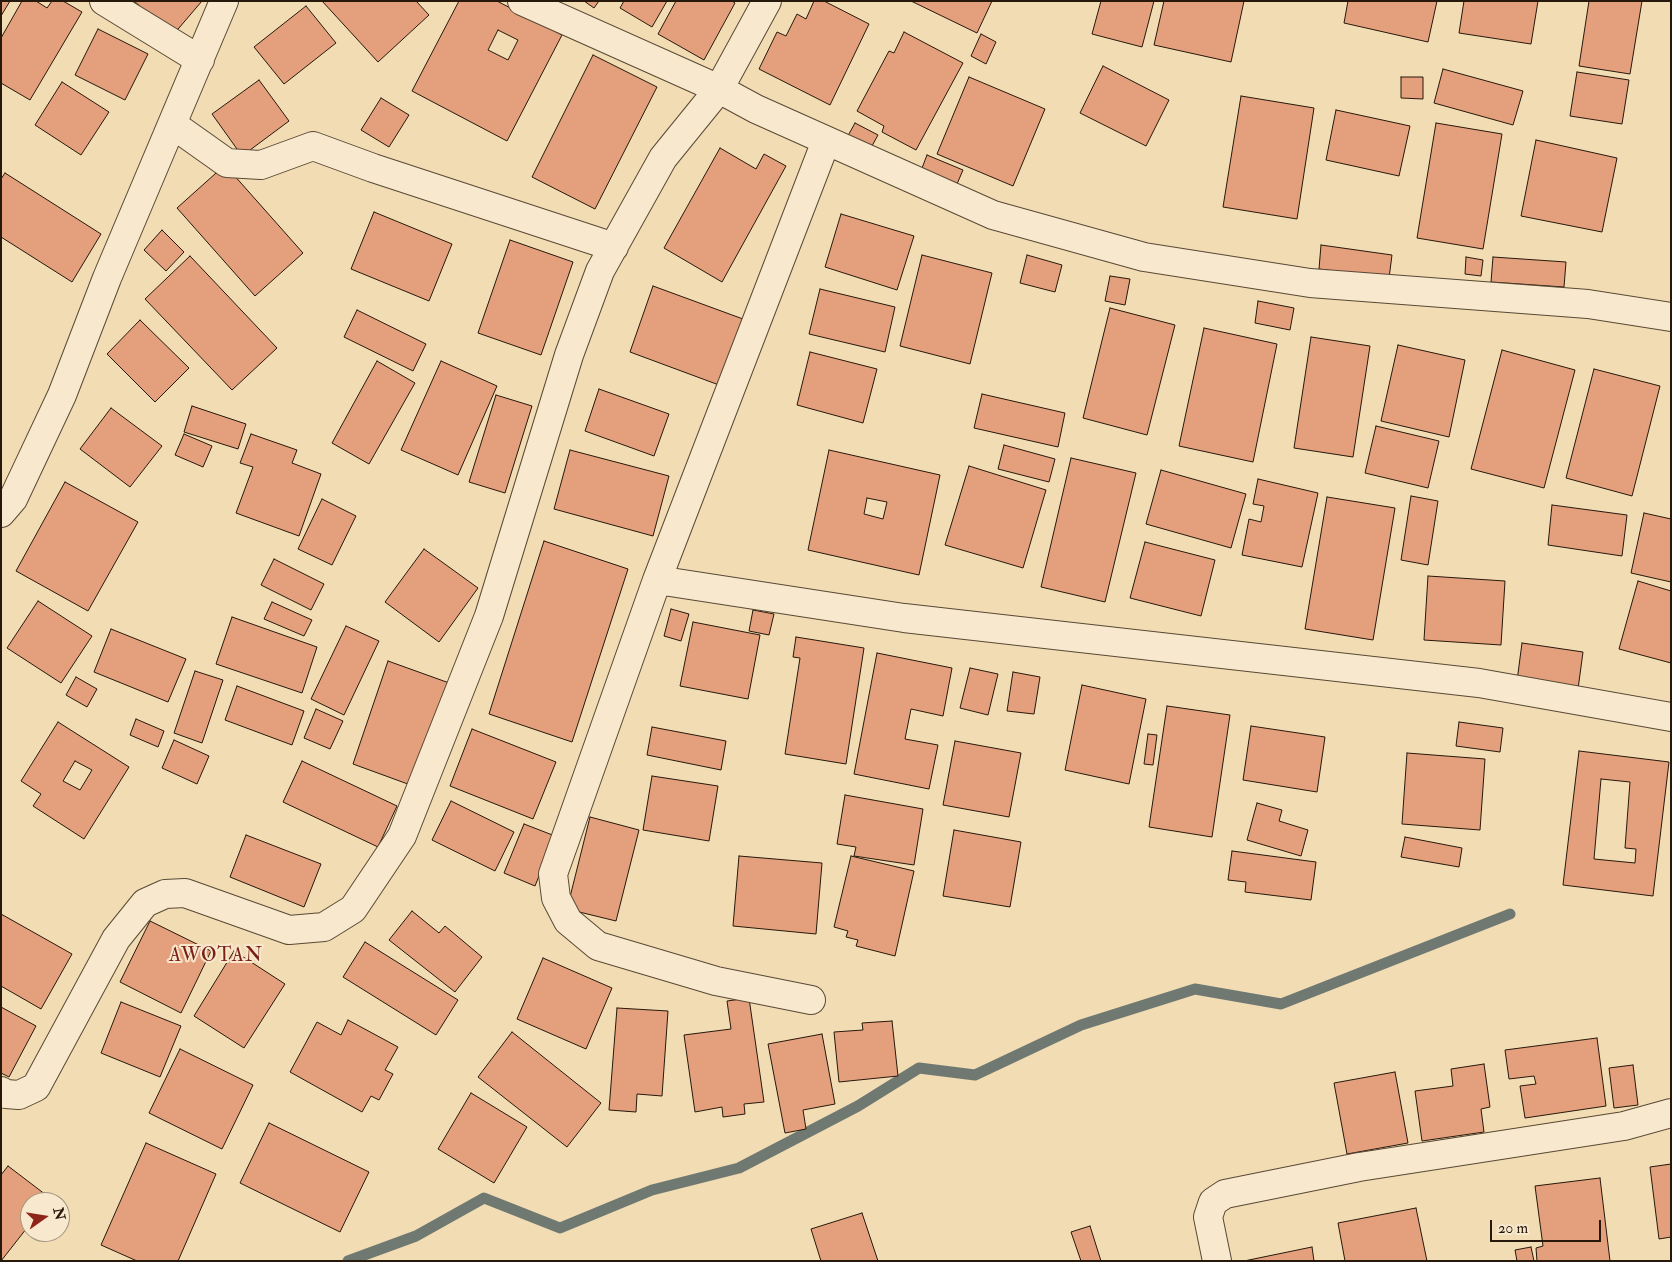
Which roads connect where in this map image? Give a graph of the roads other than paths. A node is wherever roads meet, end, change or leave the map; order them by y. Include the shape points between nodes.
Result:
1 (104, 1) edge
2 (224, 1) edge
3 (522, 1) edge
4 (767, 1) edge
5 (200, 60) junction
6 (719, 89) junction
7 (172, 124) junction
8 (826, 141) junction
9 (614, 247) junction
10 (1671, 317) edge
11 (1, 513) edge
12 (657, 580) junction
13 (1671, 717) edge
14 (812, 1000) dead end
15 (1, 1091) edge
16 (1671, 1112) edge
17 (1217, 1261) edge

1 - 5 street
2 - 5 street
3 - 6 street
4 - 6 street
5 - 7 street
6 - 8 street
6 - 9 street via 662,158
7 - 9 street via 227,163 261,165 313,146
7 - 11 street via 62,395 13,499
8 - 10 street via 993,215 1144,257 1310,283 1588,304
8 - 12 street
9 - 15 street via 600,271 569,355 489,616 402,836 353,909 324,927 289,930 185,893 165,894 145,903 116,939 36,1087 19,1095
12 - 13 street via 904,618 1479,683
12 - 14 street via 553,874 556,898 568,921 598,946 716,982
16 - 17 street via 1624,1126 1358,1167 1225,1194 1213,1202 1208,1217

